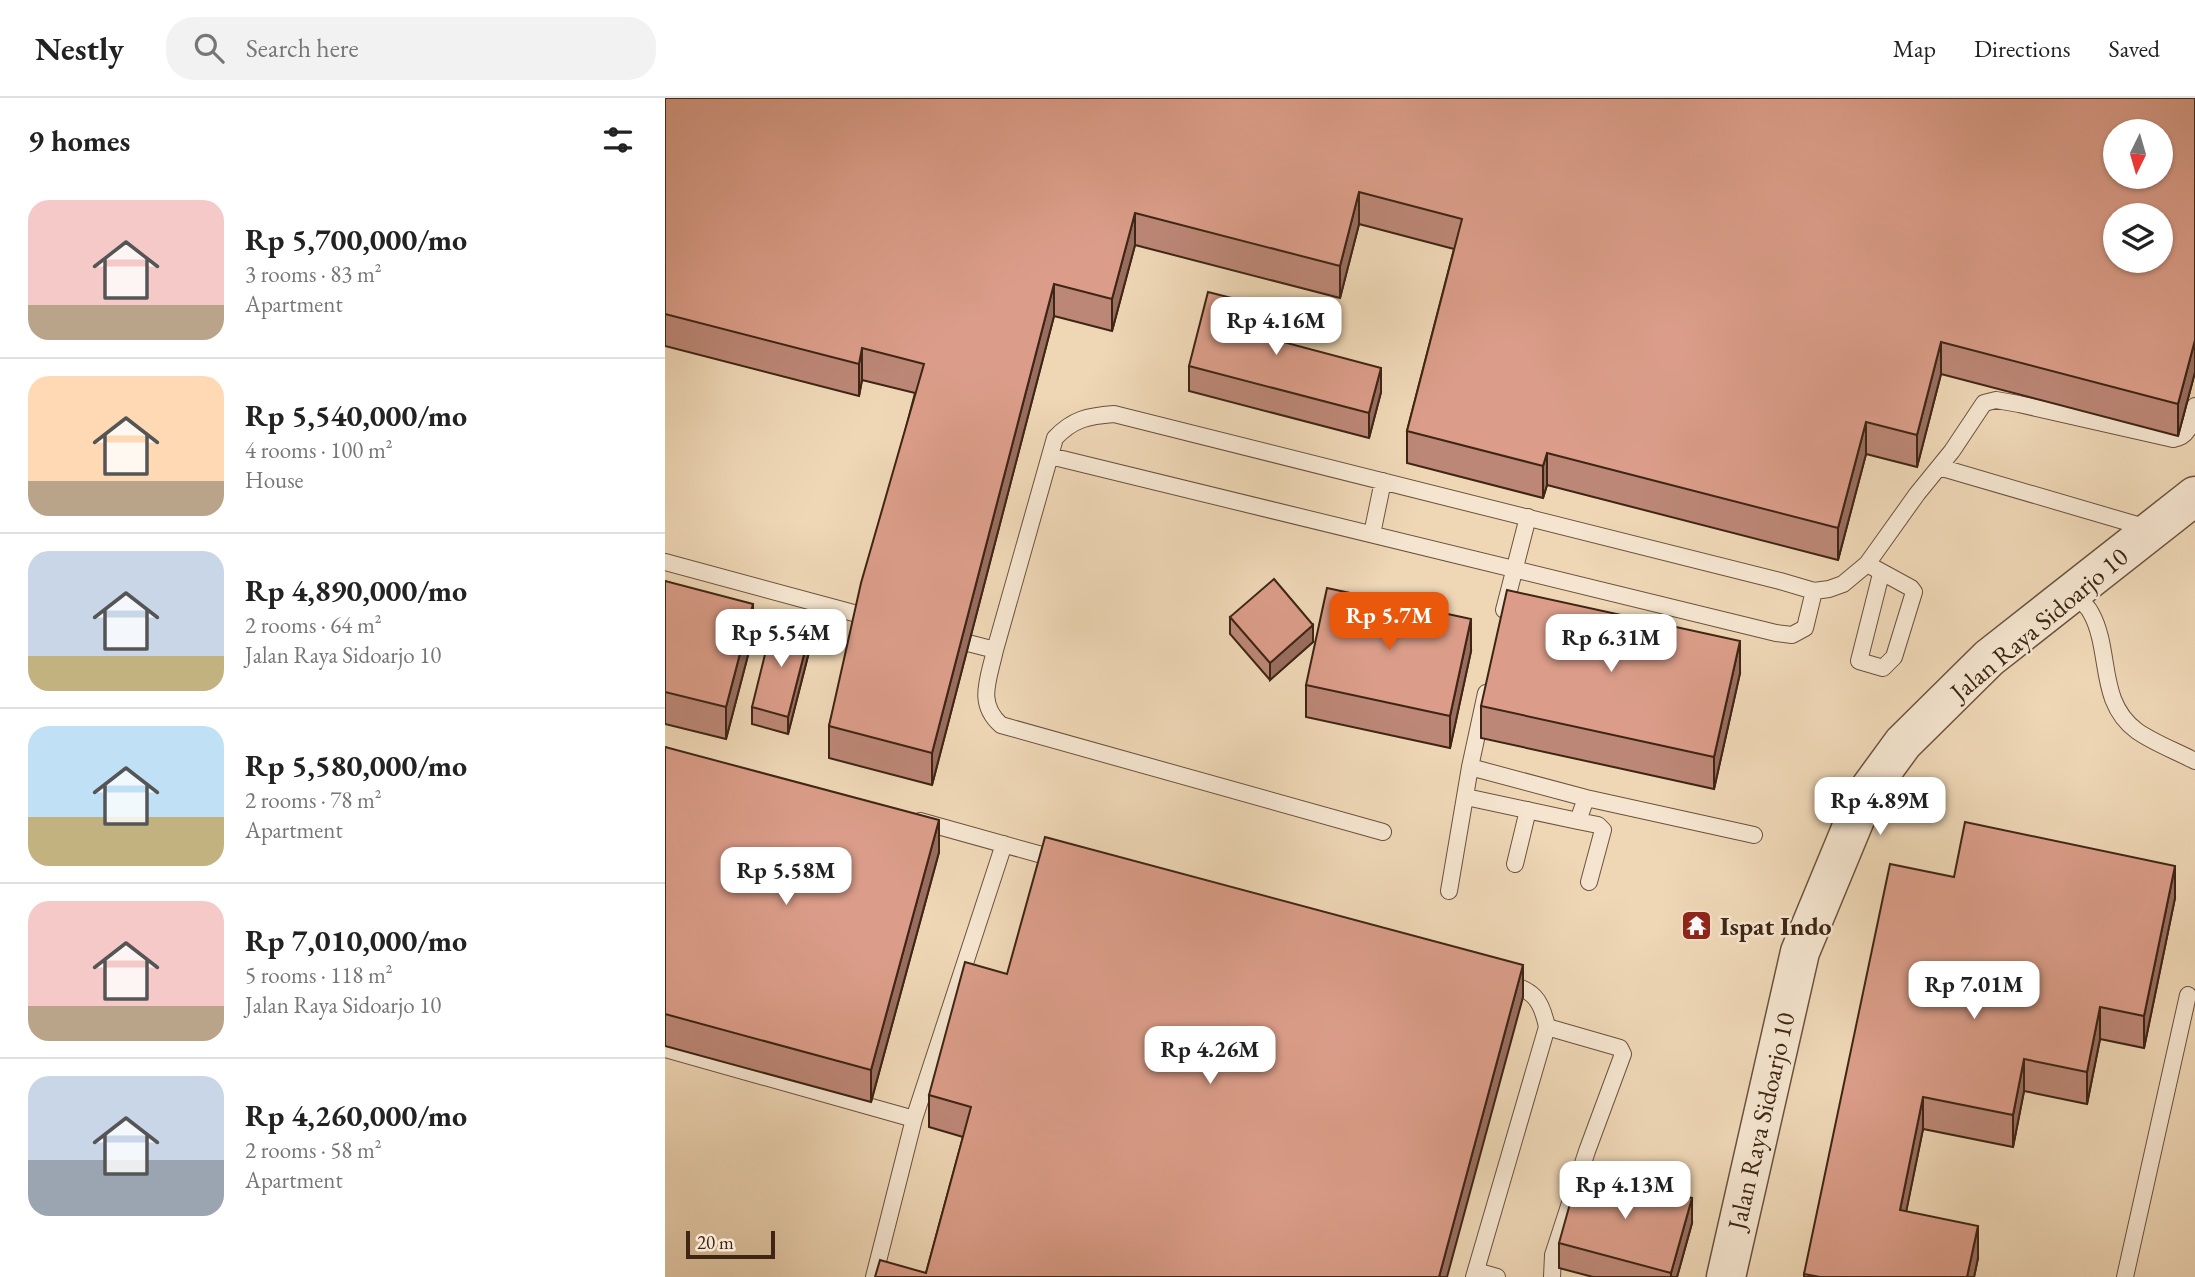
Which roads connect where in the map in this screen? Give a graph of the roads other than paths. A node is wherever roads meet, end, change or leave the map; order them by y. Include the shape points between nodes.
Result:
1 (2195, 406) edge
2 (1050, 456) junction
3 (1939, 467) junction
4 (1383, 481) junction
5 (2195, 496) edge
6 (1528, 517) junction
7 (2153, 529) junction
8 (1372, 534) junction
9 (665, 562) edge
10 (1513, 569) junction
11 (1874, 569) junction
12 (1814, 591) junction
13 (2073, 593) junction
14 (861, 615) edge
15 (1501, 622) edge
16 (968, 643) edge
17 (995, 650) junction
18 (1490, 675) edge
19 (2195, 761) edge
20 (1470, 767) junction
21 (1466, 797) junction
22 (1586, 798) junction
23 (1528, 810) junction
24 (900, 815) edge
25 (1578, 821) junction
26 (1383, 832) dead end
27 (1754, 835) dead end
28 (1004, 844) junction
29 (1070, 862) edge
30 (1515, 864) dead end
31 (1590, 881) dead end
32 (1449, 891) dead end
33 (1491, 979) edge
34 (2188, 995) dead end
35 (1548, 1027) junction
36 (665, 1049) edge
37 (914, 1119) junction
38 (1475, 1274) edge
39 (874, 1277) edge
40 (1497, 1277) edge
41 (1552, 1277) edge
42 (1726, 1277) edge
43 (2125, 1277) edge

1 - 3 lane via 2188,432 2173,439 1996,400 1983,403
2 - 4 lane via 1055,438 1067,425 1114,414
2 - 8 lane
2 - 17 lane
3 - 7 lane
3 - 11 lane via 1917,494
4 - 6 lane
4 - 8 lane
5 - 7 street, Jalan Raya Sidoarjo 10
6 - 10 lane
6 - 12 lane
7 - 13 street, Jalan Raya Sidoarjo 10
8 - 10 lane
9 - 14 lane
10 - 12 lane via 1792,635 1805,628
10 - 15 lane
11 - 11 lane via 1859,662 1883,668 1894,657 1914,592
11 - 12 lane
13 - 19 lane via 2090,610 2098,629 2114,705 2136,730
13 - 42 street, Jalan Raya Sidoarjo 10 via 1989,658 1903,743 1865,796 1800,952
16 - 17 lane
17 - 26 lane via 985,701 990,715 1001,725
18 - 20 lane
20 - 21 lane
20 - 22 lane
21 - 23 lane
21 - 32 lane
22 - 25 lane
22 - 27 lane
23 - 25 lane
23 - 30 lane
24 - 28 lane
25 - 31 lane via 1603,830
28 - 29 lane
28 - 37 lane
33 - 35 lane via 1534,996 1543,1006
34 - 43 lane
35 - 38 lane
35 - 41 lane via 1620,1048 1623,1054 1553,1255
36 - 37 lane
37 - 39 lane
38 - 40 lane

